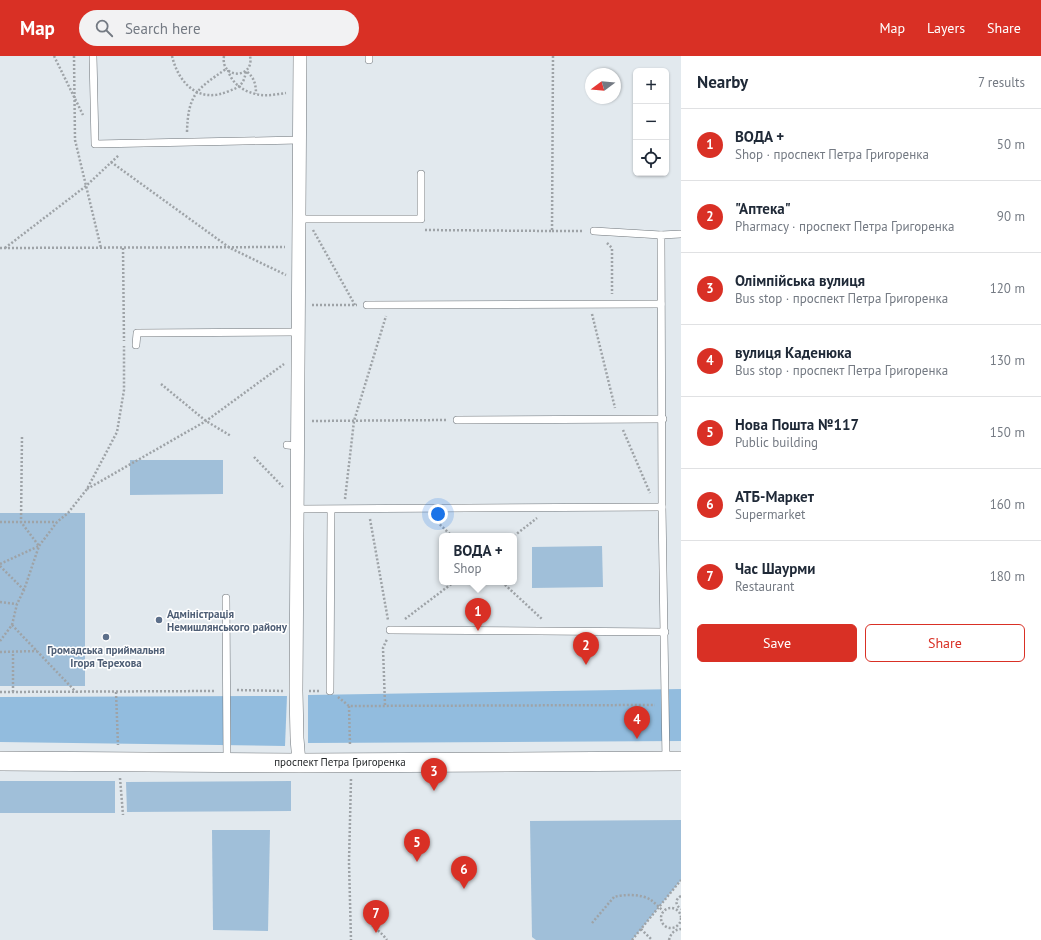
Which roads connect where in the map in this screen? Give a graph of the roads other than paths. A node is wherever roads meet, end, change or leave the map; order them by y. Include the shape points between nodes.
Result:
1 (93, 56) edge
2 (300, 56) edge
3 (300, 140) junction
4 (421, 174) dead end
5 (299, 224) junction
6 (594, 231) road end
7 (681, 234) edge
8 (661, 235) junction
9 (367, 304) road end
10 (661, 304) junction
11 (298, 332) junction
12 (136, 345) dead end
13 (662, 419) junction
14 (457, 420) road end
15 (297, 505) junction
16 (659, 507) junction
17 (331, 510) junction
18 (226, 598) dead end
19 (390, 630) road end
20 (665, 632) junction
21 (330, 691) road end
22 (0, 761) edge
23 (674, 761) edge
24 (227, 762) junction
25 (299, 763) junction

1 - 3 lane via 95,144
2 - 3 street
3 - 5 street
4 - 5 lane via 421,219
5 - 11 street
6 - 8 lane
7 - 8 lane
8 - 10 lane
9 - 10 lane
10 - 13 lane
11 - 12 lane via 137,333
11 - 15 street via 298,422 292,445
13 - 14 lane
13 - 16 lane
15 - 17 lane
15 - 25 street via 296,691
16 - 17 lane
16 - 20 lane
17 - 21 lane
18 - 24 lane
19 - 20 lane
20 - 23 lane via 665,705
22 - 24 main road, проспект Петра Григоренка
23 - 25 main road, проспект Петра Григоренка
24 - 25 main road, проспект Петра Григоренка

